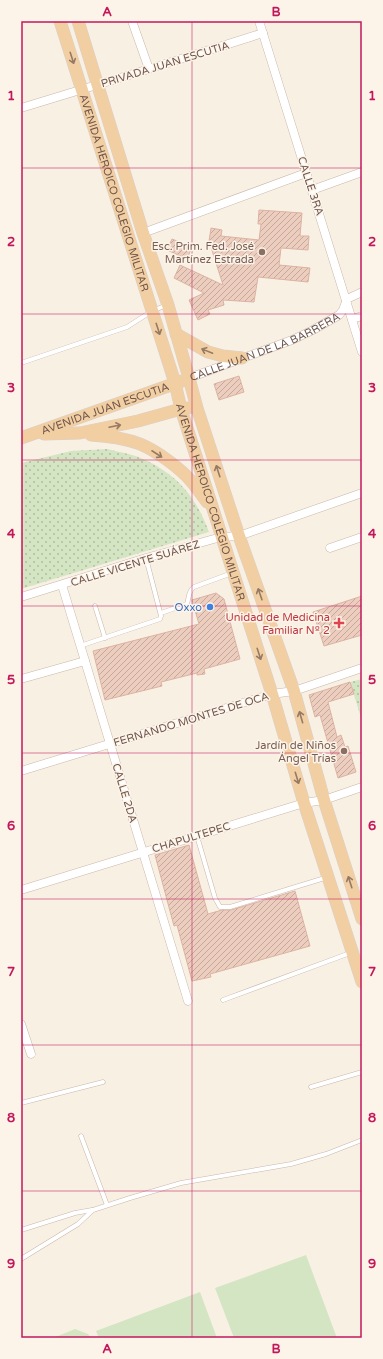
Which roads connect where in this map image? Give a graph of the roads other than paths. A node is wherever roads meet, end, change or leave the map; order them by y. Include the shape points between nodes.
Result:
1 (60, 21) edge
2 (78, 21) edge
3 (132, 21) edge
4 (259, 21) edge
5 (263, 33) junction
6 (149, 70) junction
7 (98, 85) junction
8 (82, 89) junction
9 (21, 108) edge
10 (362, 172) edge
11 (306, 173) junction
12 (312, 190) junction
13 (143, 232) junction
14 (362, 292) edge
15 (346, 300) junction
16 (168, 305) junction
17 (152, 311) junction
18 (362, 316) edge
19 (352, 319) junction
20 (176, 334) junction
21 (362, 352) edge
22 (242, 358) junction
23 (24, 362) dead end
24 (189, 378) junction
25 (175, 383) junction
26 (181, 408) junction
27 (197, 408) junction
28 (80, 433) junction
29 (35, 434) junction
30 (21, 438) edge
31 (362, 493) edge
32 (212, 509) junction
33 (239, 536) junction
34 (221, 537) junction
35 (362, 537) edge
36 (330, 548) dead end
37 (146, 558) junction
38 (233, 573) junction
39 (62, 585) junction
40 (21, 597) edge
41 (95, 606) dead end
42 (161, 613) junction
43 (105, 638) junction
44 (80, 646) junction
45 (85, 661) junction
46 (362, 668) edge
47 (21, 679) edge
48 (294, 691) junction
49 (272, 694) junction
50 (111, 744) junction
51 (21, 771) edge
52 (362, 787) edge
53 (324, 800) junction
54 (304, 802) junction
55 (196, 836) junction
56 (143, 852) junction
57 (328, 877) junction
58 (21, 890) edge
59 (362, 919) edge
60 (352, 952) junction
61 (362, 982) edge
62 (223, 1000) dead end
63 (188, 1001) dead end
64 (21, 1025) edge
65 (31, 1054) dead end
66 (362, 1072) edge
67 (104, 1082) dead end
68 (311, 1087) dead end
69 (21, 1103) edge
70 (81, 1136) dead end
71 (362, 1140) edge
72 (107, 1205) junction
73 (92, 1210) junction
74 (21, 1230) edge
75 (21, 1259) edge

1 -> 8 main road, AVENIDA HEROICO COLEGIO MILITAR
2 - 7 main road, AVENIDA HEROICO COLEGIO MILITAR
3 - 6 street
4 - 5 street, CALLE 3RA
5 - 6 street, PRIVADA JUAN ESCUTIA
5 - 11 street, CALLE 3RA
6 - 7 street, PRIVADA JUAN ESCUTIA
7 - 8 street, PRIVADA JUAN ESCUTIA
7 - 13 main road, AVENIDA HEROICO COLEGIO MILITAR
8 - 9 street, PRIVADA JUAN ESCUTIA
8 - 17 main road, AVENIDA HEROICO COLEGIO MILITAR
10 - 12 street
11 - 12 street, CALLE 3RA
11 - 13 street
12 - 15 street, CALLE 3RA
13 - 16 main road, AVENIDA HEROICO COLEGIO MILITAR
14 - 15 street
15 - 19 street, CALLE 3RA
15 - 22 street, CALLE JUAN DE LA BARRERA via 343,310 332,320 292,340
16 - 17 lane
16 - 20 main road, AVENIDA HEROICO COLEGIO MILITAR
17 - 23 lane via 127,327
17 -> 25 main road, AVENIDA HEROICO COLEGIO MILITAR
18 - 19 street
19 - 21 street, CALLE 3RA
22 -> 20 main road via 208,352
20 - 24 main road, AVENIDA HEROICO COLEGIO MILITAR
22 - 24 street, CALLE JUAN DE LA BARRERA
24 - 25 main road, CALLE JUAN DE LA BARRERA
24 - 27 main road, AVENIDA HEROICO COLEGIO MILITAR
25 - 26 main road, AVENIDA HEROICO COLEGIO MILITAR
25 - 29 main road, AVENIDA JUAN ESCUTIA
26 - 27 main road, AVENIDA JUAN ESCUTIA
28 -> 26 main road, AVENIDA JUAN ESCUTIA via 138,421
26 - 32 main road, AVENIDA HEROICO COLEGIO MILITAR
33 -> 27 main road, AVENIDA HEROICO COLEGIO MILITAR
28 - 29 main road, AVENIDA JUAN ESCUTIA
28 -> 32 main road via 125,440 155,452 192,481
29 - 30 main road, AVENIDA JUAN ESCUTIA
31 - 33 street, CALLE VICENTE SUÁREZ
32 - 34 main road, AVENIDA HEROICO COLEGIO MILITAR
33 - 34 street, CALLE VICENTE SUÁREZ
48 -> 33 main road, AVENIDA HEROICO COLEGIO MILITAR
34 - 37 street, CALLE VICENTE SUÁREZ
34 - 38 main road, AVENIDA HEROICO COLEGIO MILITAR
35 - 36 street
37 - 39 street, CALLE VICENTE SUÁREZ
37 - 42 lane
38 - 42 lane via 194,587 189,592 187,604
38 -> 49 main road, AVENIDA HEROICO COLEGIO MILITAR
39 - 40 street, CALLE VICENTE SUÁREZ
39 - 44 street, CALLE 2DA
41 - 43 lane
42 - 43 lane via 157,621
43 - 44 lane
44 - 45 street, CALLE 2DA
45 - 47 street
45 - 50 street, CALLE 2DA
46 - 48 street, FERNANDO MONTES DE OCA
48 - 49 street, FERNANDO MONTES DE OCA
53 -> 48 main road, AVENIDA HEROICO COLEGIO MILITAR
49 - 50 street, FERNANDO MONTES DE OCA
49 -> 54 main road, AVENIDA HEROICO COLEGIO MILITAR
50 - 51 street, FERNANDO MONTES DE OCA
50 - 56 street, CALLE 2DA
52 - 53 street, CHAPULTEPEC
53 - 54 street, CHAPULTEPEC
59 -> 53 main road, AVENIDA HEROICO COLEGIO MILITAR
54 - 55 street, CHAPULTEPEC
54 - 57 main road, AVENIDA HEROICO COLEGIO MILITAR
55 - 56 street, CHAPULTEPEC
55 - 57 lane via 220,907 230,907
56 - 58 street, CHAPULTEPEC
56 - 63 street, CALLE 2DA
57 - 60 main road, AVENIDA HEROICO COLEGIO MILITAR
60 - 61 main road, AVENIDA HEROICO COLEGIO MILITAR
60 - 62 lane
64 - 65 street
66 - 68 lane
67 - 69 lane
70 - 72 lane
71 - 72 lane via 291,1164 181,1183
72 - 73 lane
73 - 74 lane
73 - 75 lane via 78,1224

